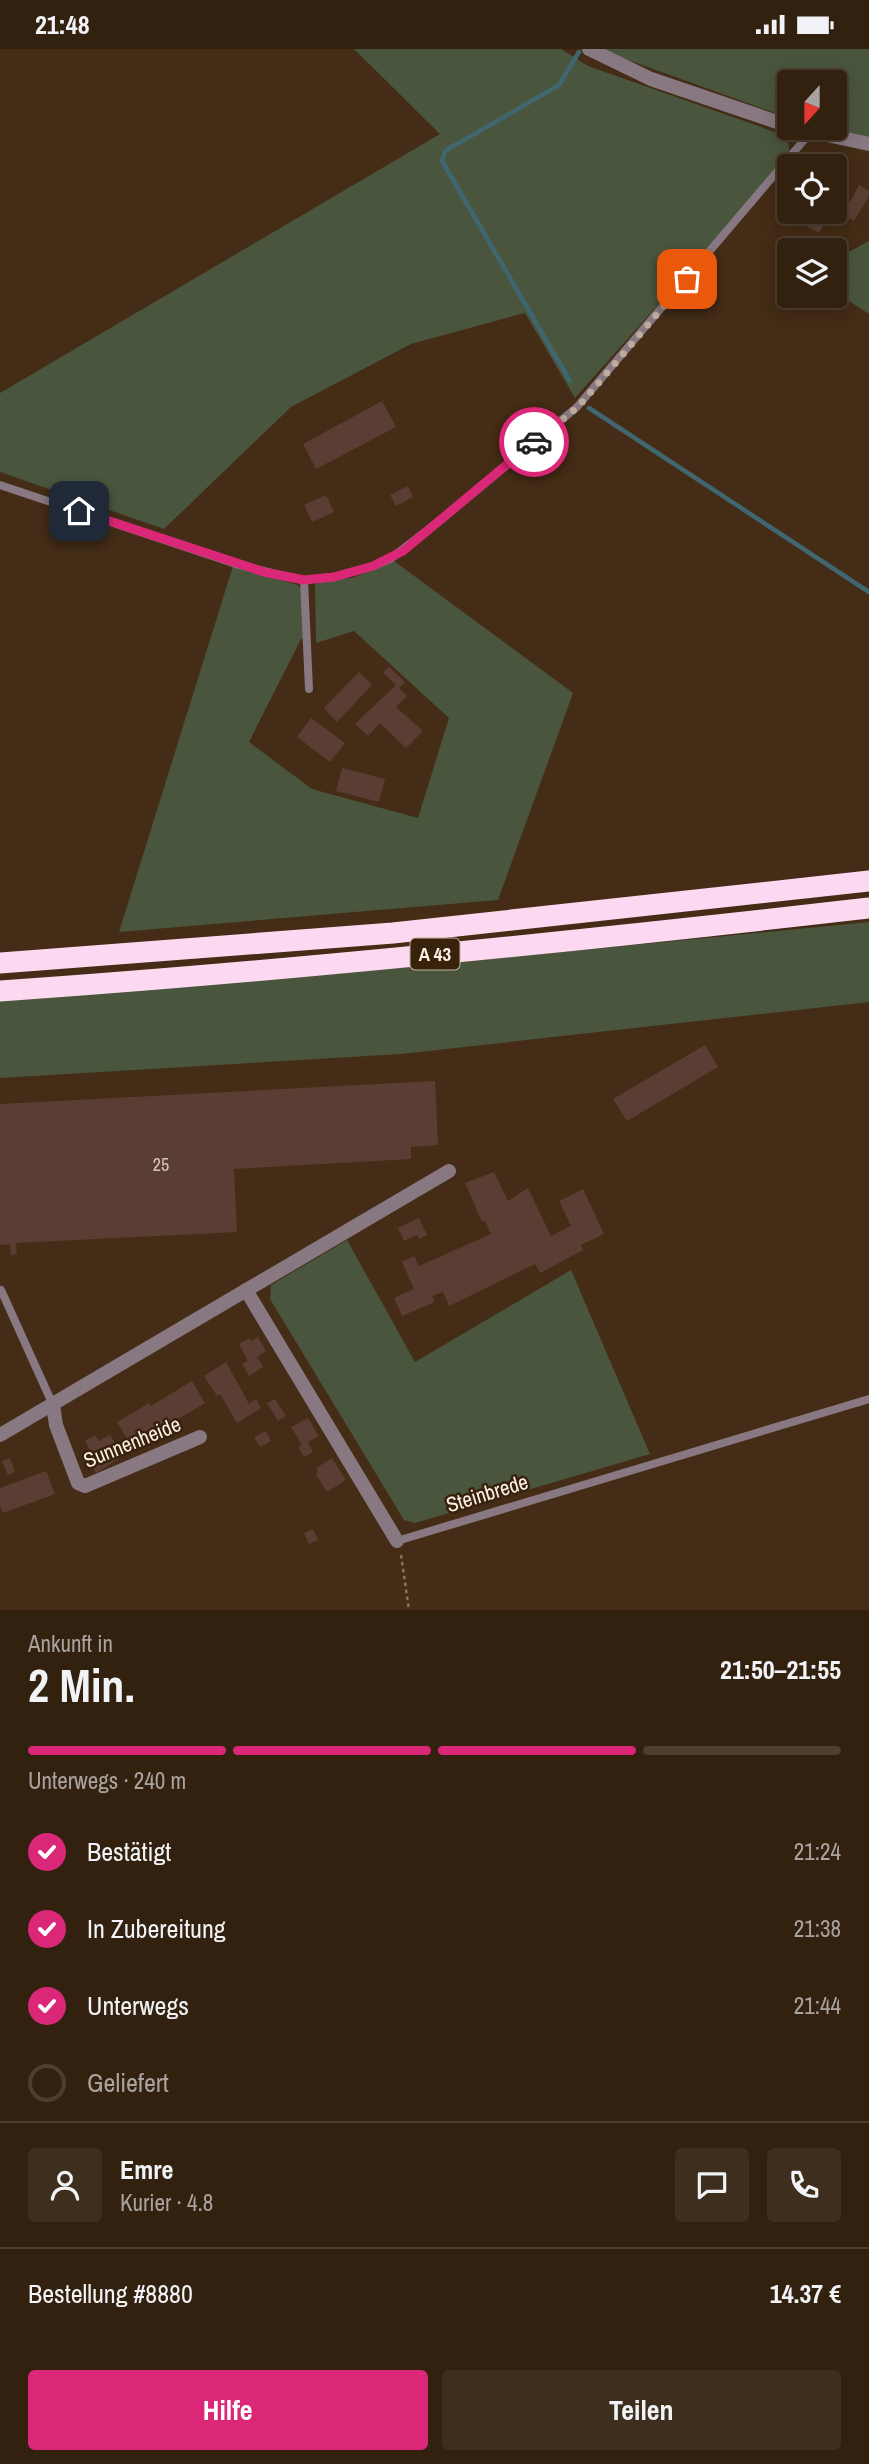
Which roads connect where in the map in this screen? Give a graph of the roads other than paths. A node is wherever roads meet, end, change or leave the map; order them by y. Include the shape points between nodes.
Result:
1 (589, 49) edge
2 (777, 122) edge
3 (804, 140) edge
4 (847, 140) edge
5 (869, 144) edge
6 (0, 485) edge
7 (304, 580) junction
8 (309, 689) dead end
9 (869, 881) edge
10 (869, 908) edge
11 (0, 964) edge
12 (0, 991) edge
13 (449, 1171) dead end
14 (1, 1290) edge
15 (246, 1290) junction
16 (869, 1399) edge
17 (53, 1405) junction
18 (0, 1435) edge
19 (200, 1437) dead end
20 (397, 1541) joint

1 - 2 street via 673,87
3 - 7 lane via 578,407 403,551 351,573
4 - 5 street
6 - 7 lane via 236,564
7 - 8 lane
9 - 11 highway, A 43 via 393,933
10 - 12 highway, A 43 via 397,958
13 - 15 street
14 - 17 lane
15 - 17 street
15 - 20 street
16 - 20 lane, Steinbrede
17 - 18 street
17 - 19 street, Sunnenheide via 78,1483 85,1486

